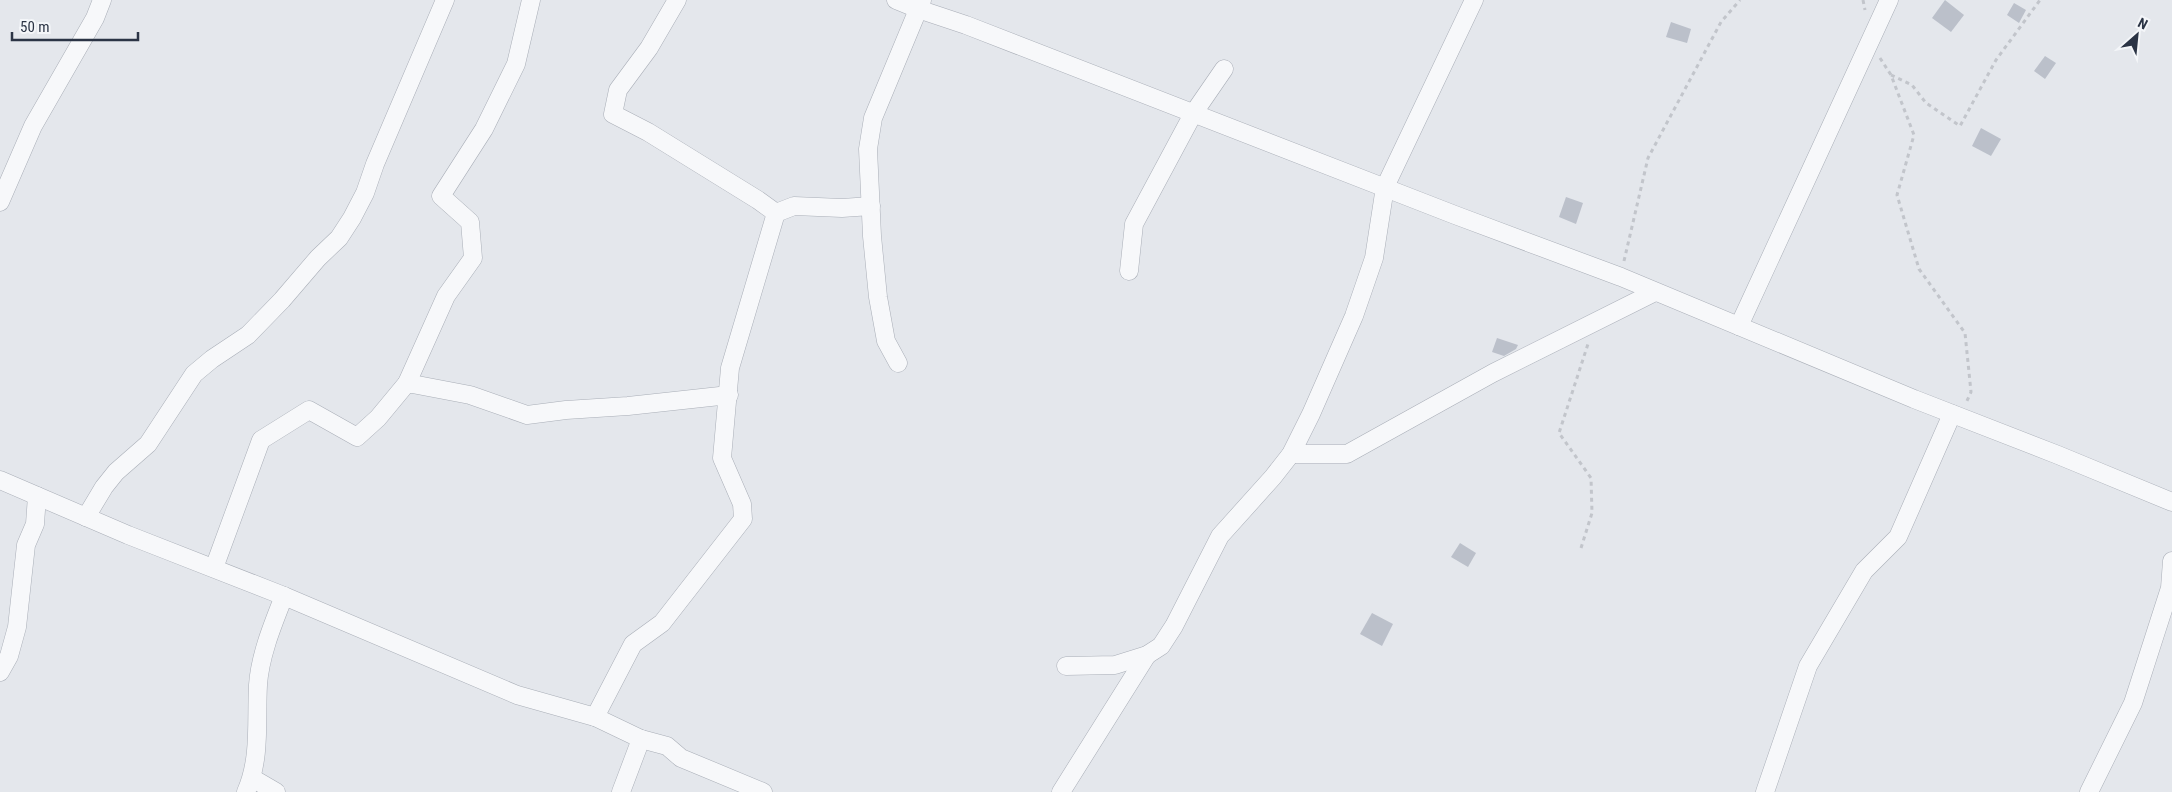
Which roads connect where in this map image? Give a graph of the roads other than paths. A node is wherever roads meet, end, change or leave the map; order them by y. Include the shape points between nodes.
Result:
1 (102, 0) edge
2 (445, 0) edge
3 (531, 0) edge
4 (677, 0) edge
5 (896, 0) edge
6 (1474, 0) edge
7 (1889, 0) edge
8 (920, 5) edge
9 (1224, 69) dead end
10 (1193, 114) junction
11 (8, 161) edge
12 (1385, 187) junction
13 (0, 202) edge
14 (871, 206) junction
15 (776, 213) junction
16 (1129, 270) dead end
17 (1655, 292) junction
18 (1739, 326) junction
19 (898, 363) dead end
20 (406, 382) junction
21 (729, 395) junction
22 (1956, 416) junction
23 (1291, 454) junction
24 (0, 480) edge
25 (37, 496) junction
26 (2172, 502) edge
27 (86, 517) junction
28 (2172, 562) edge
29 (214, 568) junction
30 (284, 596) junction
31 (1147, 655) junction
32 (1066, 666) dead end
33 (0, 672) edge
34 (595, 717) junction
35 (641, 739) junction
36 (249, 785) edge
37 (276, 792) edge
38 (620, 792) edge
39 (763, 792) edge
40 (1061, 792) edge
41 (1765, 792) edge
42 (2089, 792) edge

1 - 11 street via 95,18 32,126
2 - 27 street via 365,193 343,232 248,335 194,374 148,444 116,472
3 - 20 street via 516,64 484,129 442,196 470,222 473,258 446,296
4 - 15 street via 649,48 618,90 613,114 648,132
5 - 8 street
6 - 12 street
7 - 18 street
8 - 10 street
8 - 14 street via 873,118 868,148
9 - 10 street
10 - 12 street
10 - 16 street via 1134,224
11 - 13 street
12 - 17 street
12 - 23 street via 1374,258 1354,316
14 - 15 street via 794,206
14 - 19 street via 878,297 886,341
15 - 21 street via 730,368
17 - 18 street
17 - 23 street via 1492,373 1347,454
18 - 22 street
20 - 21 street via 470,395 528,415
20 - 29 street via 378,418 357,437 309,410 261,440
21 - 34 street via 722,458 742,504 743,519 662,623 633,644
22 - 26 street
22 - 41 street via 1898,537 1864,571 1808,666
23 - 31 street via 1220,536 1174,626 1161,646
24 - 25 street
25 - 27 street
25 - 33 street via 35,524 26,545 17,627 9,656
27 - 29 street
28 - 42 street via 2170,588 2133,704
29 - 30 street
30 - 34 street via 517,695
30 - 36 street via 270,635 258,685 258,734
31 - 32 street via 1115,665
31 - 40 street
34 - 35 street
35 - 38 street
35 - 39 street via 667,746 681,758
36 - 37 street

